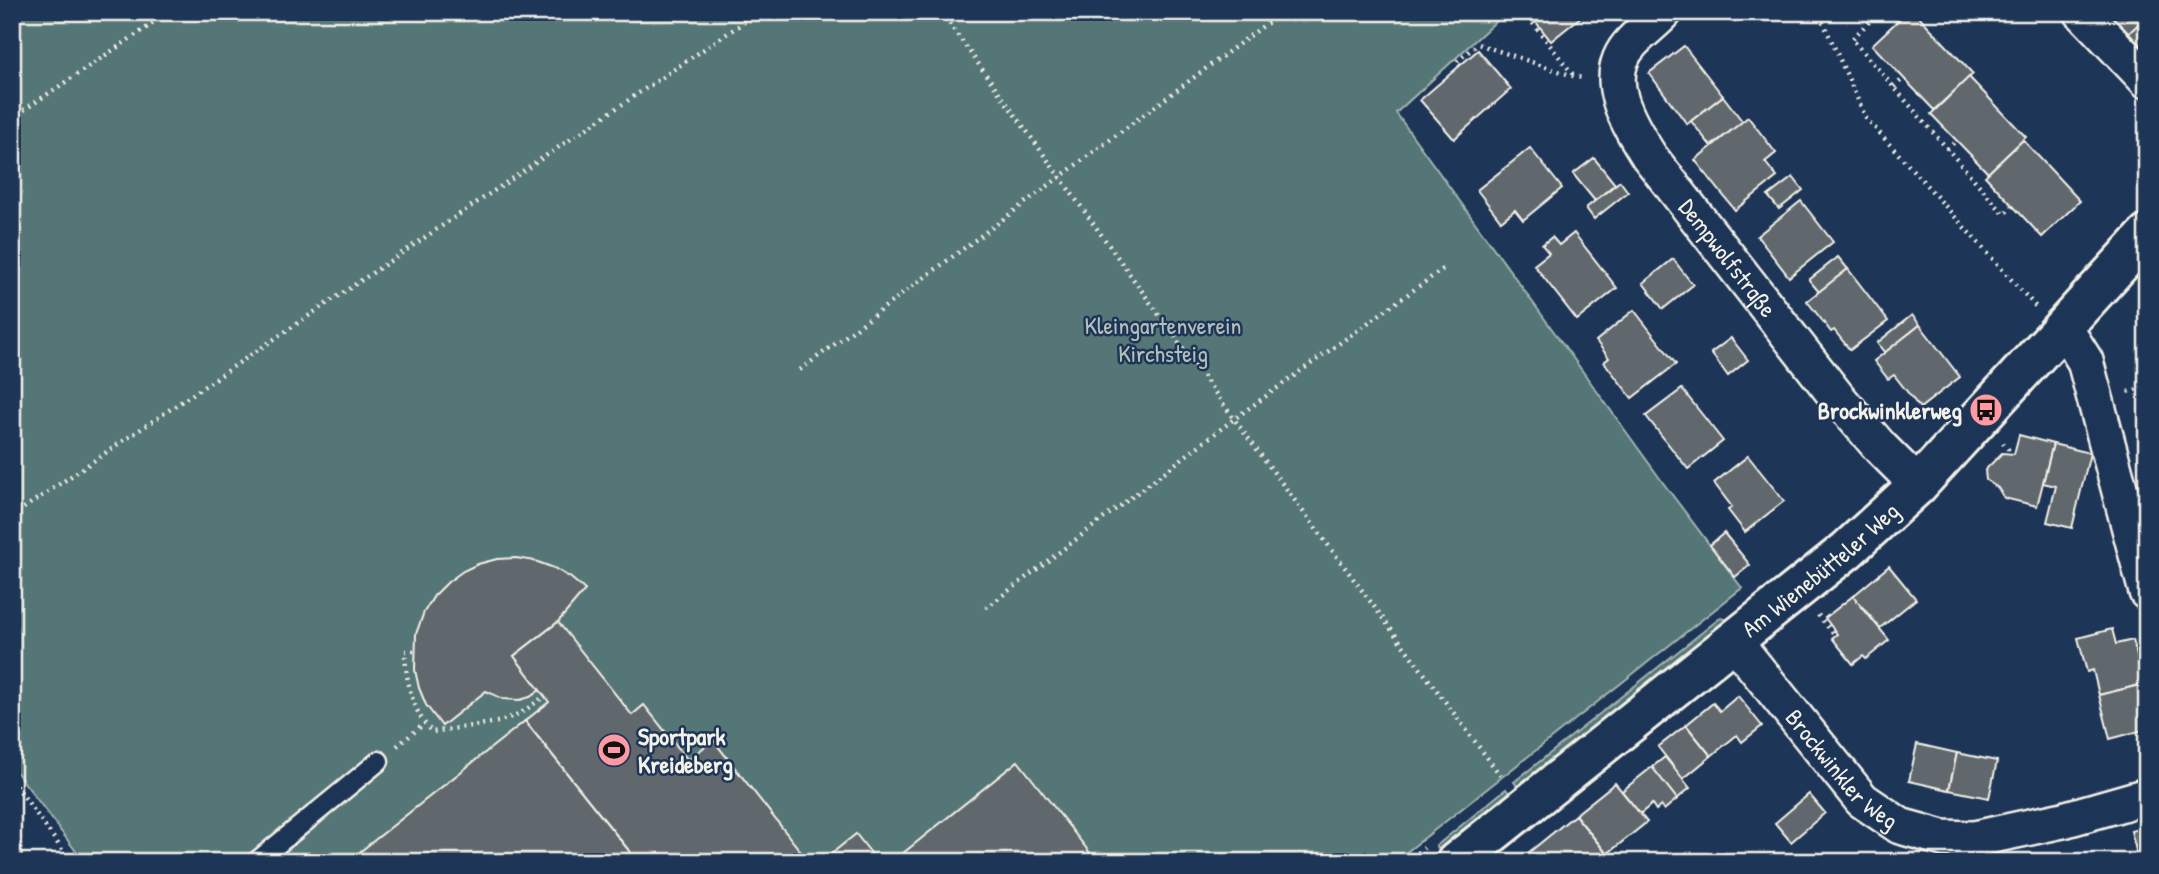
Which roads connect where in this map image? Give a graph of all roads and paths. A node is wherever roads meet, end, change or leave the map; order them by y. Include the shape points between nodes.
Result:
1 (170, 12) edge
2 (759, 12) edge
3 (941, 12) edge
4 (1282, 12) edge
5 (1524, 12) edge
6 (1664, 12) edge
7 (1786, 12) edge
8 (1879, 12) edge
9 (2082, 12) edge
10 (1823, 14) edge
11 (1460, 66) dead end
12 (1903, 78) dead end
13 (2147, 80) edge
14 (1894, 87) junction
15 (12, 118) edge
16 (1956, 140) dead end
17 (1947, 149) junction
18 (1061, 177) junction
19 (2013, 206) dead end
20 (2147, 235) edge
21 (1447, 266) dead end
22 (2052, 319) junction
23 (800, 370) dead end
24 (1234, 419) junction
25 (1918, 485) junction
26 (12, 516) edge
27 (2147, 592) edge
28 (986, 608) dead end
29 (1734, 641) junction
30 (414, 651) dead end
31 (545, 696) dead end
32 (424, 723) junction
33 (379, 761) joint
34 (12, 780) edge
35 (2147, 796) edge
36 (1525, 807) junction
37 (71, 862) edge
38 (256, 862) edge
39 (1456, 862) edge

1 - 15 path
2 - 26 path
3 - 18 path
4 - 18 path
5 - 11 path via 1576,77 1478,44 1456,62
6 - 25 street, Dempwolfstraße via 1631,43 1620,61 1616,81 1632,130 1837,397
7 - 10 path
8 - 14 path via 1852,39
9 - 13 street
10 - 22 path via 1866,118
12 - 14 path
14 - 17 path
16 - 17 path
17 - 19 path via 2004,214
18 - 23 path
18 - 24 path
20 - 22 street, Am Wienebütteler Weg
21 - 24 path
22 - 25 street, Am Wienebütteler Weg
22 - 27 street via 2085,361
24 - 28 path
24 - 36 path
25 - 29 street, Am Wienebütteler Weg via 1847,550
29 - 35 street, Brockwinkler Weg via 1862,800 1900,826 1943,838 1974,839
29 - 36 street, Am Wienebütteler Weg
30 - 32 path via 405,651 405,674
31 - 32 path via 498,722 432,732
32 - 33 path
33 - 38 lane
34 - 37 path
36 - 39 street, Am Wienebütteler Weg

